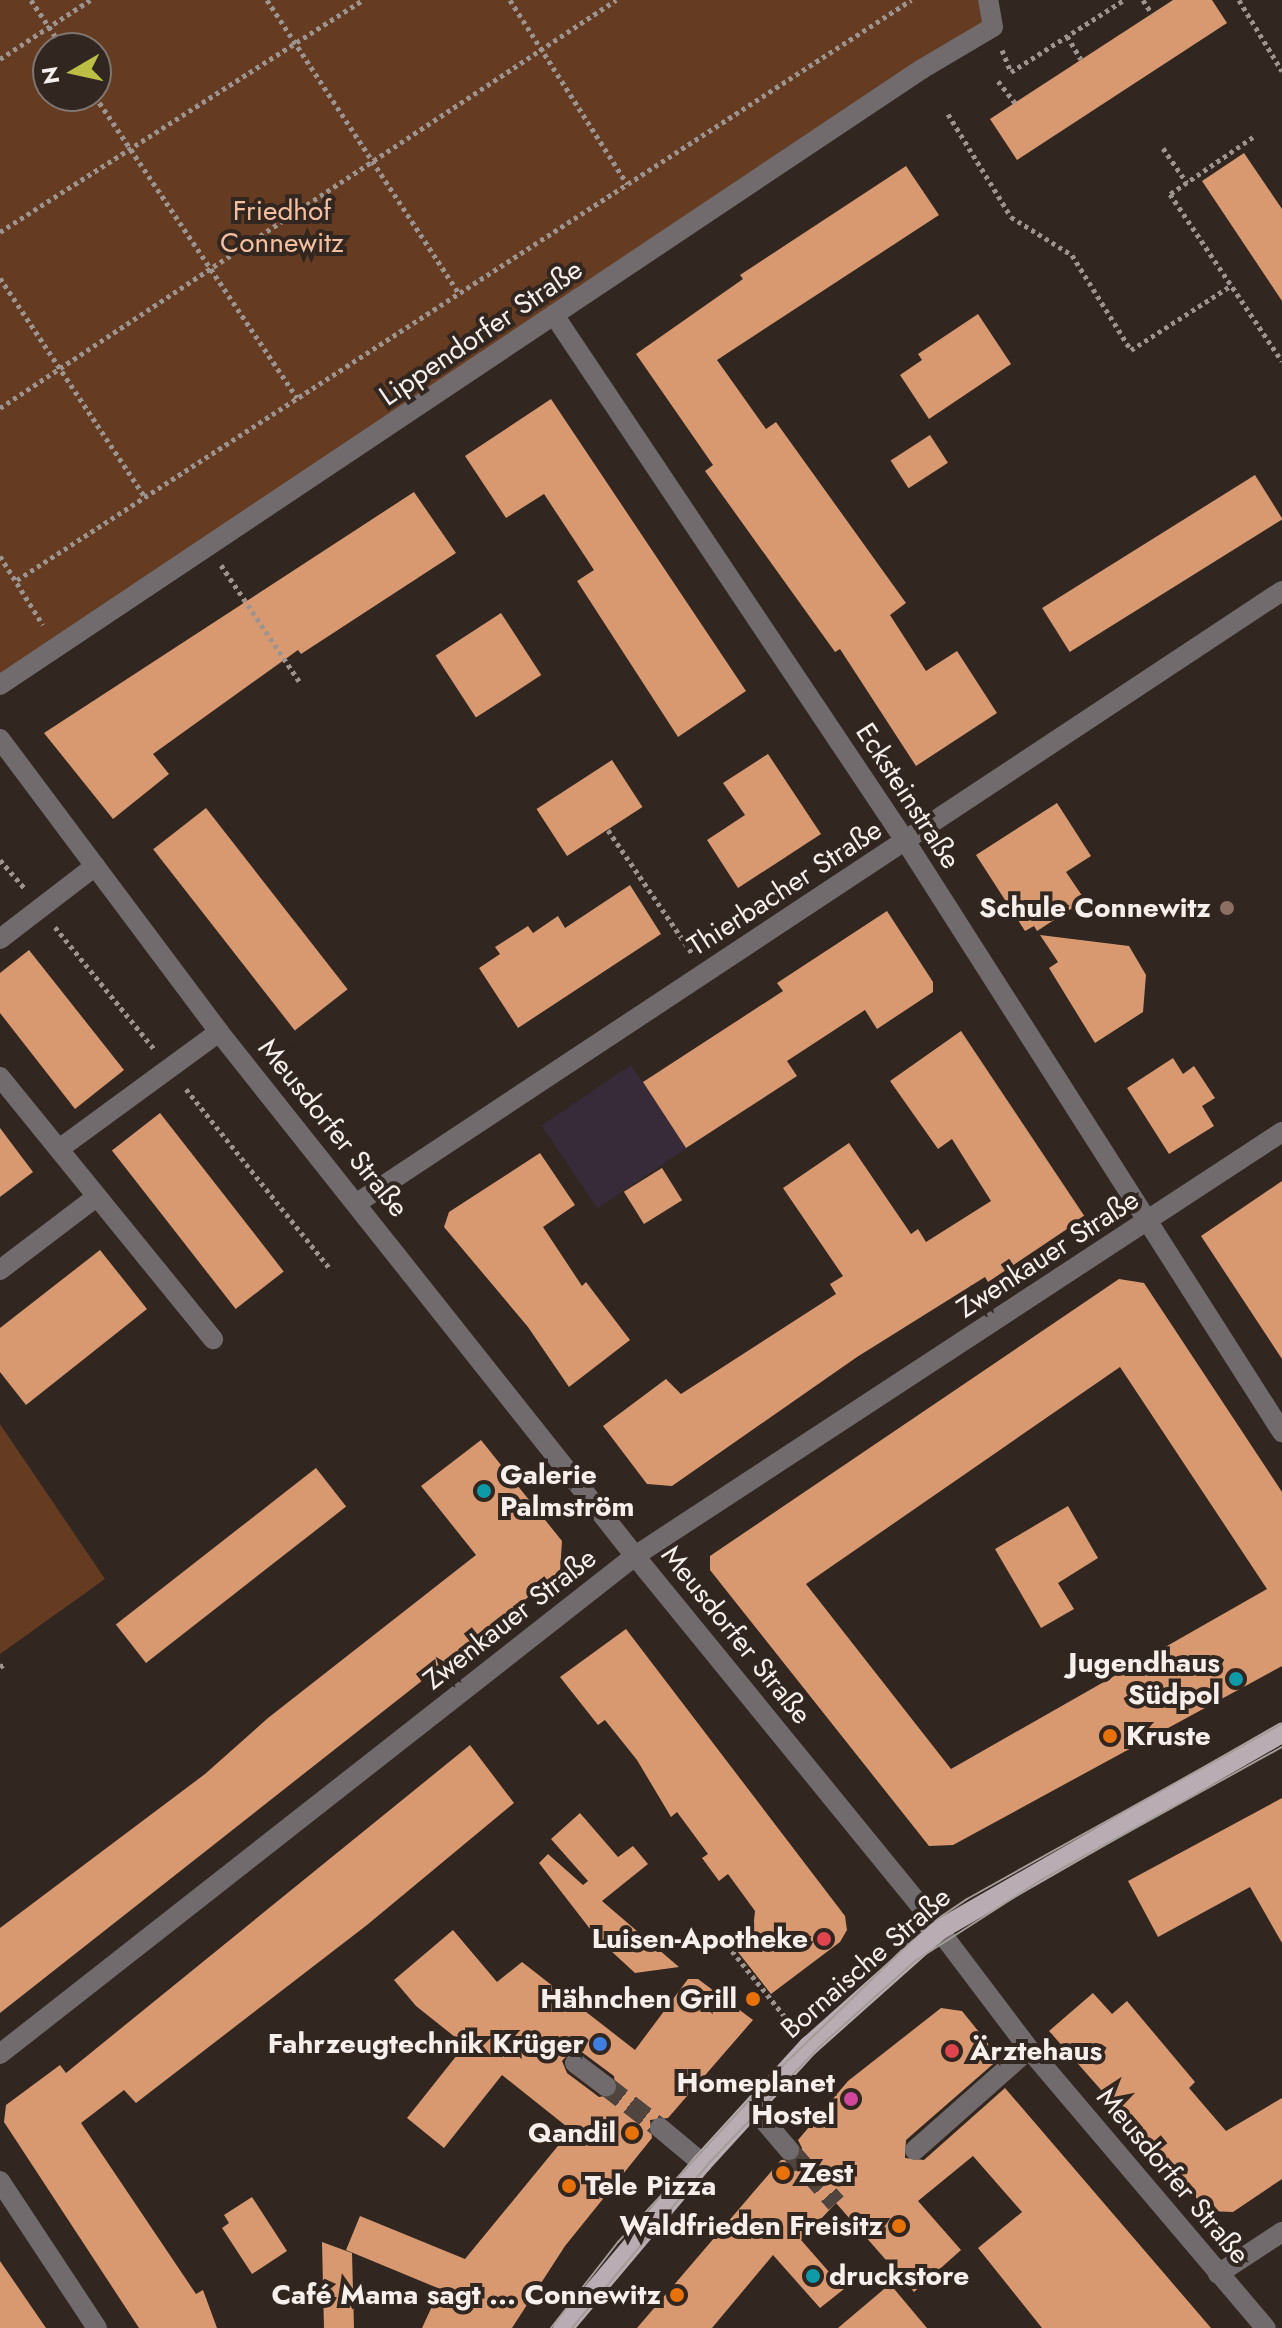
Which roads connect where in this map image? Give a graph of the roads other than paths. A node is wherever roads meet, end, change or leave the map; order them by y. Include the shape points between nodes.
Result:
1 (988, 0) edge
2 (556, 318) junction
3 (1282, 591) edge
4 (0, 685) edge
5 (0, 739) edge
6 (906, 842) junction
7 (95, 866) junction
8 (0, 939) edge
9 (219, 1032) junction
10 (0, 1077) edge
11 (1282, 1132) edge
12 (59, 1149) junction
13 (96, 1197) junction
14 (357, 1203) junction
15 (1145, 1224) junction
16 (0, 1270) edge
17 (213, 1339) dead end
18 (1282, 1432) edge
19 (635, 1556) junction
20 (1282, 1733) edge
21 (939, 1930) junction
22 (1029, 2049) junction
23 (0, 2054) edge
24 (575, 2063) dead end
25 (606, 2086) tunnel mouth
26 (754, 2109) junction
27 (660, 2128) tunnel mouth
28 (789, 2150) tunnel mouth
29 (915, 2150) dead end
30 (702, 2163) junction
31 (0, 2181) edge
32 (1282, 2232) edge
33 (1218, 2274) junction
34 (565, 2327) edge
35 (97, 2328) edge
36 (1266, 2328) edge

1 - 2 street, Lippendorfer Straße via 993,27 922,69
2 - 4 street, Lippendorfer Straße
2 - 6 street, Ecksteinstraße
3 - 6 street, Thierbacher Straße
5 - 7 street, Meusdorfer Straße
6 - 14 street, Thierbacher Straße
6 - 15 street, Ecksteinstraße
7 - 8 street
7 - 9 street, Meusdorfer Straße
9 - 12 street
9 - 14 street, Meusdorfer Straße
10 - 12 street
11 - 15 street, Zwenkauer Straße
12 - 13 street
13 - 16 street
13 - 17 street
14 - 19 street, Meusdorfer Straße
15 - 18 street, Ecksteinstraße
15 - 19 street, Zwenkauer Straße
19 - 21 street, Meusdorfer Straße
19 - 23 street, Zwenkauer Straße
20 - 21 main road, Bornaische Straße
21 - 22 street, Meusdorfer Straße
21 - 26 main road, Bornaische Straße via 809,2046
22 - 29 street
22 - 33 street, Meusdorfer Straße
24 - 25 street
26 - 28 street
26 - 30 main road, Bornaische Straße
27 - 30 street
30 - 34 main road, Bornaische Straße
31 - 35 street
32 - 33 street
33 - 36 street, Meusdorfer Straße

